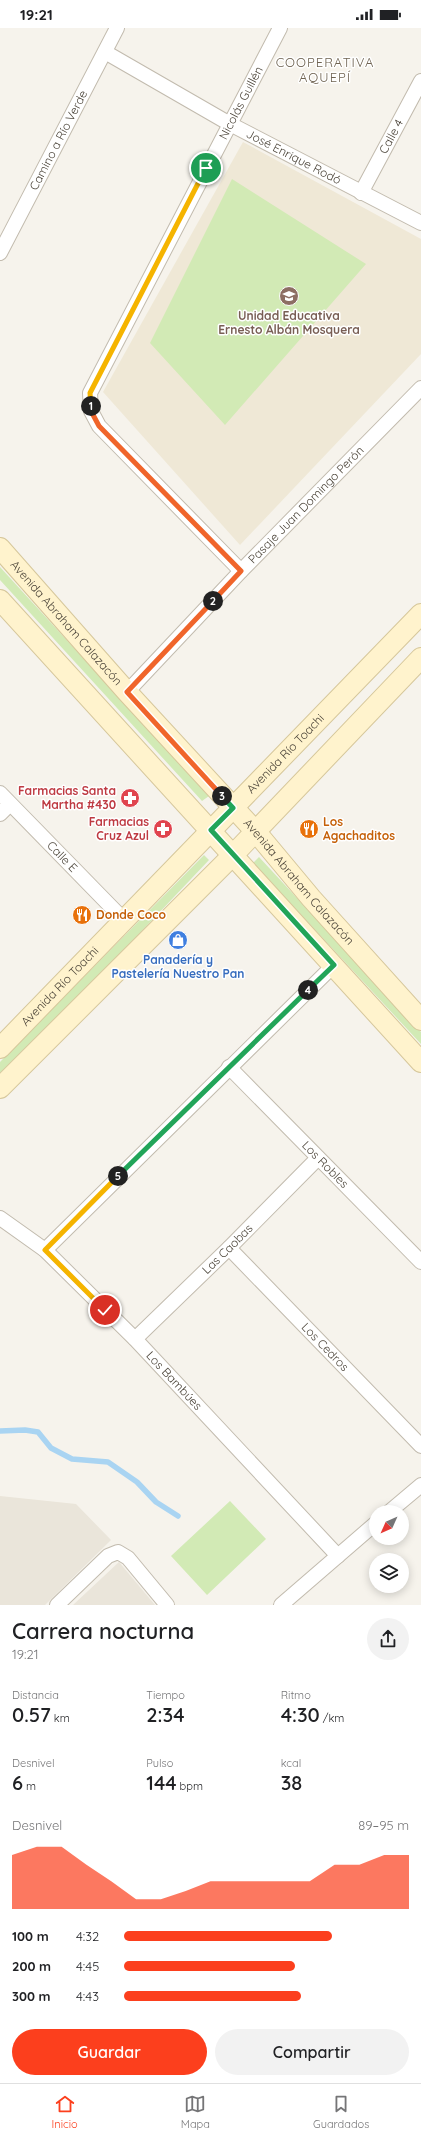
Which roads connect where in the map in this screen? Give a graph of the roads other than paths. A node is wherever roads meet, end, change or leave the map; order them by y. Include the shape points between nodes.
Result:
1 (117, 28) edge
2 (280, 28) edge
3 (105, 52) junction
4 (421, 81) edge
5 (230, 124) junction
6 (361, 193) junction
7 (421, 223) edge
8 (0, 252) edge
9 (421, 388) edge
10 (0, 548) edge
11 (241, 571) junction
12 (2, 605) edge
13 (421, 614) edge
14 (421, 658) edge
15 (127, 692) junction
16 (0, 793) edge
17 (10, 804) junction
18 (233, 808) junction
19 (0, 814) edge
20 (211, 830) junction
21 (256, 832) junction
22 (233, 855) junction
23 (124, 920) junction
24 (334, 965) junction
25 (421, 1020) edge
26 (0, 1048) edge
27 (421, 1062) edge
28 (229, 1067) junction
29 (0, 1088) edge
30 (318, 1158) junction
31 (0, 1218) edge
32 (229, 1248) junction
33 (45, 1250) junction
34 (421, 1262) edge
35 (135, 1339) junction
36 (421, 1446) edge
37 (421, 1485) edge
38 (397, 1505) edge
39 (369, 1529) edge
40 (338, 1556) junction
41 (57, 1605) edge
42 (168, 1605) edge
43 (281, 1605) edge

1 - 3 street, Camino a Río Verde
2 - 5 street, Nicolás Guillén
3 - 5 street, José Enrique Rodó
3 - 8 street, Camino a Río Verde
4 - 6 street, Calle 4
5 - 6 street, José Enrique Rodó
5 - 11 street, Nicolás Guillén via 90,393 91,411 99,426
6 - 7 street, José Enrique Rodó
9 - 11 street, Pasaje Juan Domingo Perón
10 - 15 main road, Avenida Abraham Calazacón
11 - 15 street, Pasaje Juan Domingo Perón
12 - 20 main road
13 - 18 main road, Avenida Río Toachi
14 - 21 main road
15 - 18 main road, Avenida Abraham Calazacón
16 - 17 street, Calle E
17 - 19 street
17 - 23 street, Calle E
18 - 20 main road, Avenida Río Toachi
18 - 21 main road, Avenida Abraham Calazacón
20 - 22 main road
20 - 23 main road, Avenida Río Toachi
21 - 22 main road
21 - 25 main road, Avenida Abraham Calazacón via 311,898
22 - 24 main road
22 - 29 main road
23 - 26 main road, Avenida Río Toachi
24 - 27 main road
24 - 28 street
28 - 30 street, Los Robles
28 - 33 street
30 - 32 street, Las Caobas
30 - 34 street, Los Robles
31 - 33 street, Los Bambúes
32 - 35 street, Las Caobas
32 - 36 street, Los Cedros
33 - 35 street, Los Bambúes
35 - 40 street, Los Bambúes
37 - 38 street
39 - 40 street
40 - 43 street
41 - 42 street via 108,1556 118,1552 128,1558

